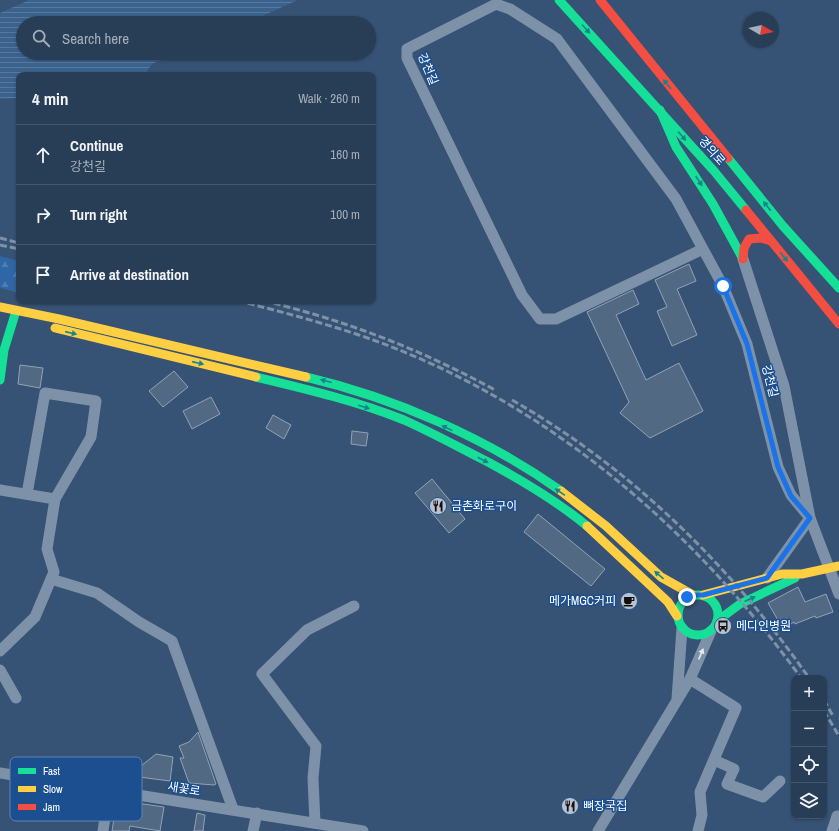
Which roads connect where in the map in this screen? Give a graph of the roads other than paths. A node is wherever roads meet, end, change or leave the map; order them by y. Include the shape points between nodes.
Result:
1 (559, 0) edge
2 (600, 0) edge
3 (660, 110) junction
4 (771, 241) junction
5 (703, 249) junction
6 (743, 260) junction
7 (839, 288) edge
8 (0, 307) edge
9 (16, 311) junction
10 (37, 316) junction
11 (839, 324) edge
12 (0, 380) edge
13 (0, 490) edge
14 (27, 494) junction
15 (54, 499) junction
16 (810, 518) junction
17 (834, 568) edge
18 (802, 574) junction
19 (767, 578) junction
20 (52, 579) junction
21 (839, 594) edge
22 (693, 595) junction
23 (703, 595) junction
24 (354, 606) dead end
25 (677, 616) junction
26 (718, 620) junction
27 (682, 628) junction
28 (710, 631) junction
29 (0, 651) edge
30 (0, 670) edge
31 (690, 679) junction
32 (16, 698) dead end
33 (677, 701) junction
34 (714, 760) junction
35 (0, 773) edge
36 (10, 775) edge
37 (780, 781) dead end
38 (142, 796) edge
39 (233, 809) junction
40 (257, 813) junction
41 (837, 816) dead end
42 (104, 821) edge
43 (315, 823) junction
44 (103, 831) edge
45 (253, 831) edge
46 (363, 831) edge
47 (598, 831) edge
48 (698, 831) edge
49 (832, 831) edge

1 -> 3 street, 경의로
7 -> 2 street, 경의로 via 783,226
3 -> 4 street, 경의로
3 -> 6 street via 676,147 713,204
4 - 6 street via 761,238 749,239 744,248
4 -> 11 street, 경의로
5 - 5 street, 강천길 via 676,199 557,39 510,9 496,4 407,49 407,58 522,296 540,319 556,319
5 - 16 street, 강천길 via 723,286 747,344 778,467 791,496
6 - 16 street via 784,386
8 - 9 street
9 - 10 street
9 - 12 street via 4,350
22 -> 10 street via 662,577 610,529 515,462 408,410 327,382 158,341
10 -> 25 street via 57,330 315,391 403,420 436,435 508,473 568,510 668,602
13 - 14 street
14 - 15 street
14 - 15 street via 45,393 96,401 90,438
15 - 20 street via 47,549 54,572
16 - 17 street
16 - 19 street
17 - 18 street
17 - 21 street
18 - 19 street via 782,574
26 -> 18 street via 740,604
19 - 23 street
20 - 29 street via 35,617
20 - 39 street via 97,593 172,641
22 - 23 street
22 - 25 street via 683,601
23 - 26 street via 717,608
24 - 43 street via 307,630 262,674 316,746 313,778
25 - 27 street
26 - 28 street
27 - 28 street via 699,636
27 - 33 street
31 -> 28 street
30 - 32 street
31 - 33 street
31 - 34 street via 736,708
33 - 47 street
34 - 37 street via 734,769 727,784 763,797
34 - 48 street via 700,792 702,815
35 - 36 street, 새꽃로
38 - 39 street, 새꽃로
39 - 40 street, 새꽃로
40 - 43 street, 새꽃로
40 - 45 street
41 - 49 street
42 - 44 street
43 - 46 street, 새꽃로

